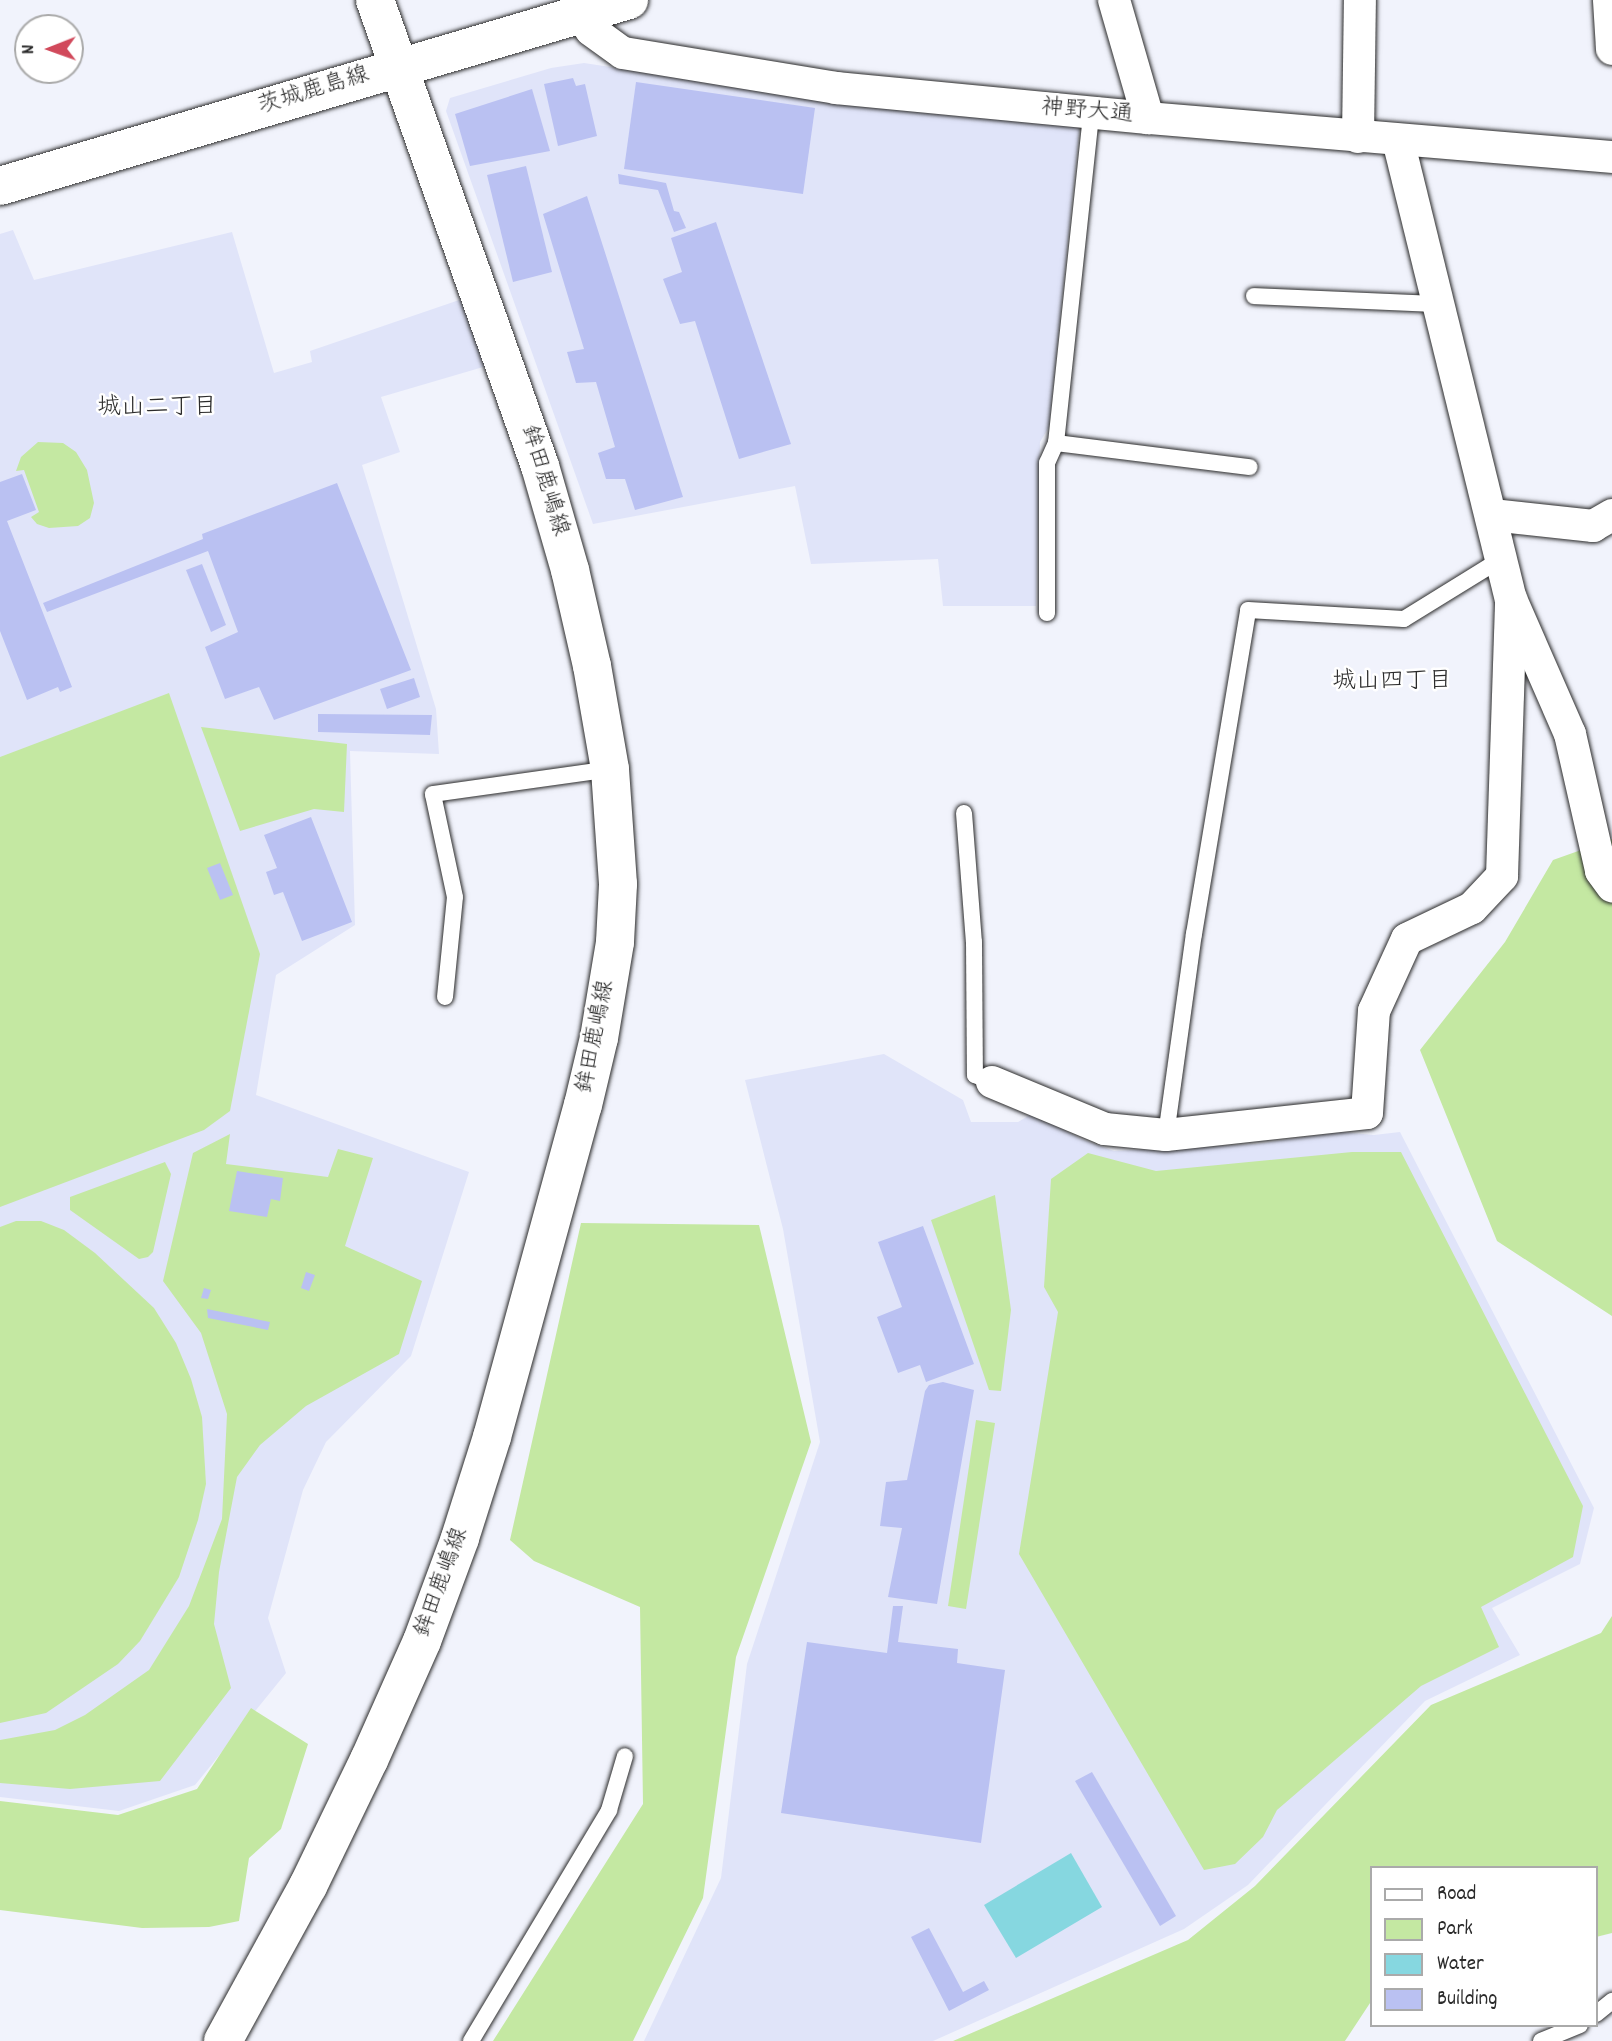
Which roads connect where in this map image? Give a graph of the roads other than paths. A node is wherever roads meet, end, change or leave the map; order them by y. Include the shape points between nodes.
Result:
1 (375, 0) edge
2 (629, 0) edge
3 (1114, 0) edge
4 (1360, 0) edge
5 (1609, 0) edge
6 (578, 7) edge
7 (1612, 50) edge
8 (400, 66) junction
9 (1091, 113) junction
10 (1148, 118) junction
11 (1358, 137) junction
12 (1398, 140) junction
13 (1612, 157) edge
14 (0, 186) edge
15 (1254, 296) dead end
16 (1439, 304) junction
17 (1056, 443) junction
18 (1250, 467) dead end
19 (1492, 515) junction
20 (1612, 516) edge
21 (1502, 559) junction
22 (1511, 599) junction
23 (1047, 613) dead end
24 (610, 769) junction
25 (964, 813) dead end
26 (1612, 886) edge
27 (445, 997) dead end
28 (992, 1082) joint
29 (1166, 1135) junction
30 (625, 1756) dead end
31 (1612, 2001) edge
32 (1598, 2012) edge
33 (1575, 2027) edge
34 (223, 2041) edge
35 (471, 2041) edge
36 (1541, 2041) edge

1 - 8 main road, 鉾田鹿嶋線
2 - 6 main road, 茨城鹿島線
3 - 10 street
4 - 11 street
5 - 7 street
6 - 8 main road, 茨城鹿島線
6 - 9 street, 神野大通 via 605,43 623,53 836,88
8 - 14 main road, 茨城鹿島線
8 - 24 main road, 鉾田鹿嶋線 via 540,466 570,570
9 - 10 street, 神野大通
9 - 17 lane
10 - 11 street, 神野大通
11 - 12 street, 神野大通
12 - 13 street, 神野大通
12 - 16 street
15 - 16 lane
16 - 19 street
17 - 18 lane
17 - 23 lane via 1047,463
19 - 20 street via 1593,526
19 - 21 street
21 - 22 street
21 - 29 lane via 1404,619 1248,610
22 - 26 street via 1570,734 1601,871
22 - 29 street via 1503,876 1472,908 1407,939 1374,1011 1367,1113
24 - 27 lane via 433,794 455,897
24 - 34 main road, 鉾田鹿嶋線 via 618,884 615,942 599,1038 492,1437 422,1641 308,1886
25 - 28 lane via 974,942 975,1075
28 - 29 street via 1105,1129
30 - 35 lane via 609,1810
31 - 32 lane
33 - 36 lane

